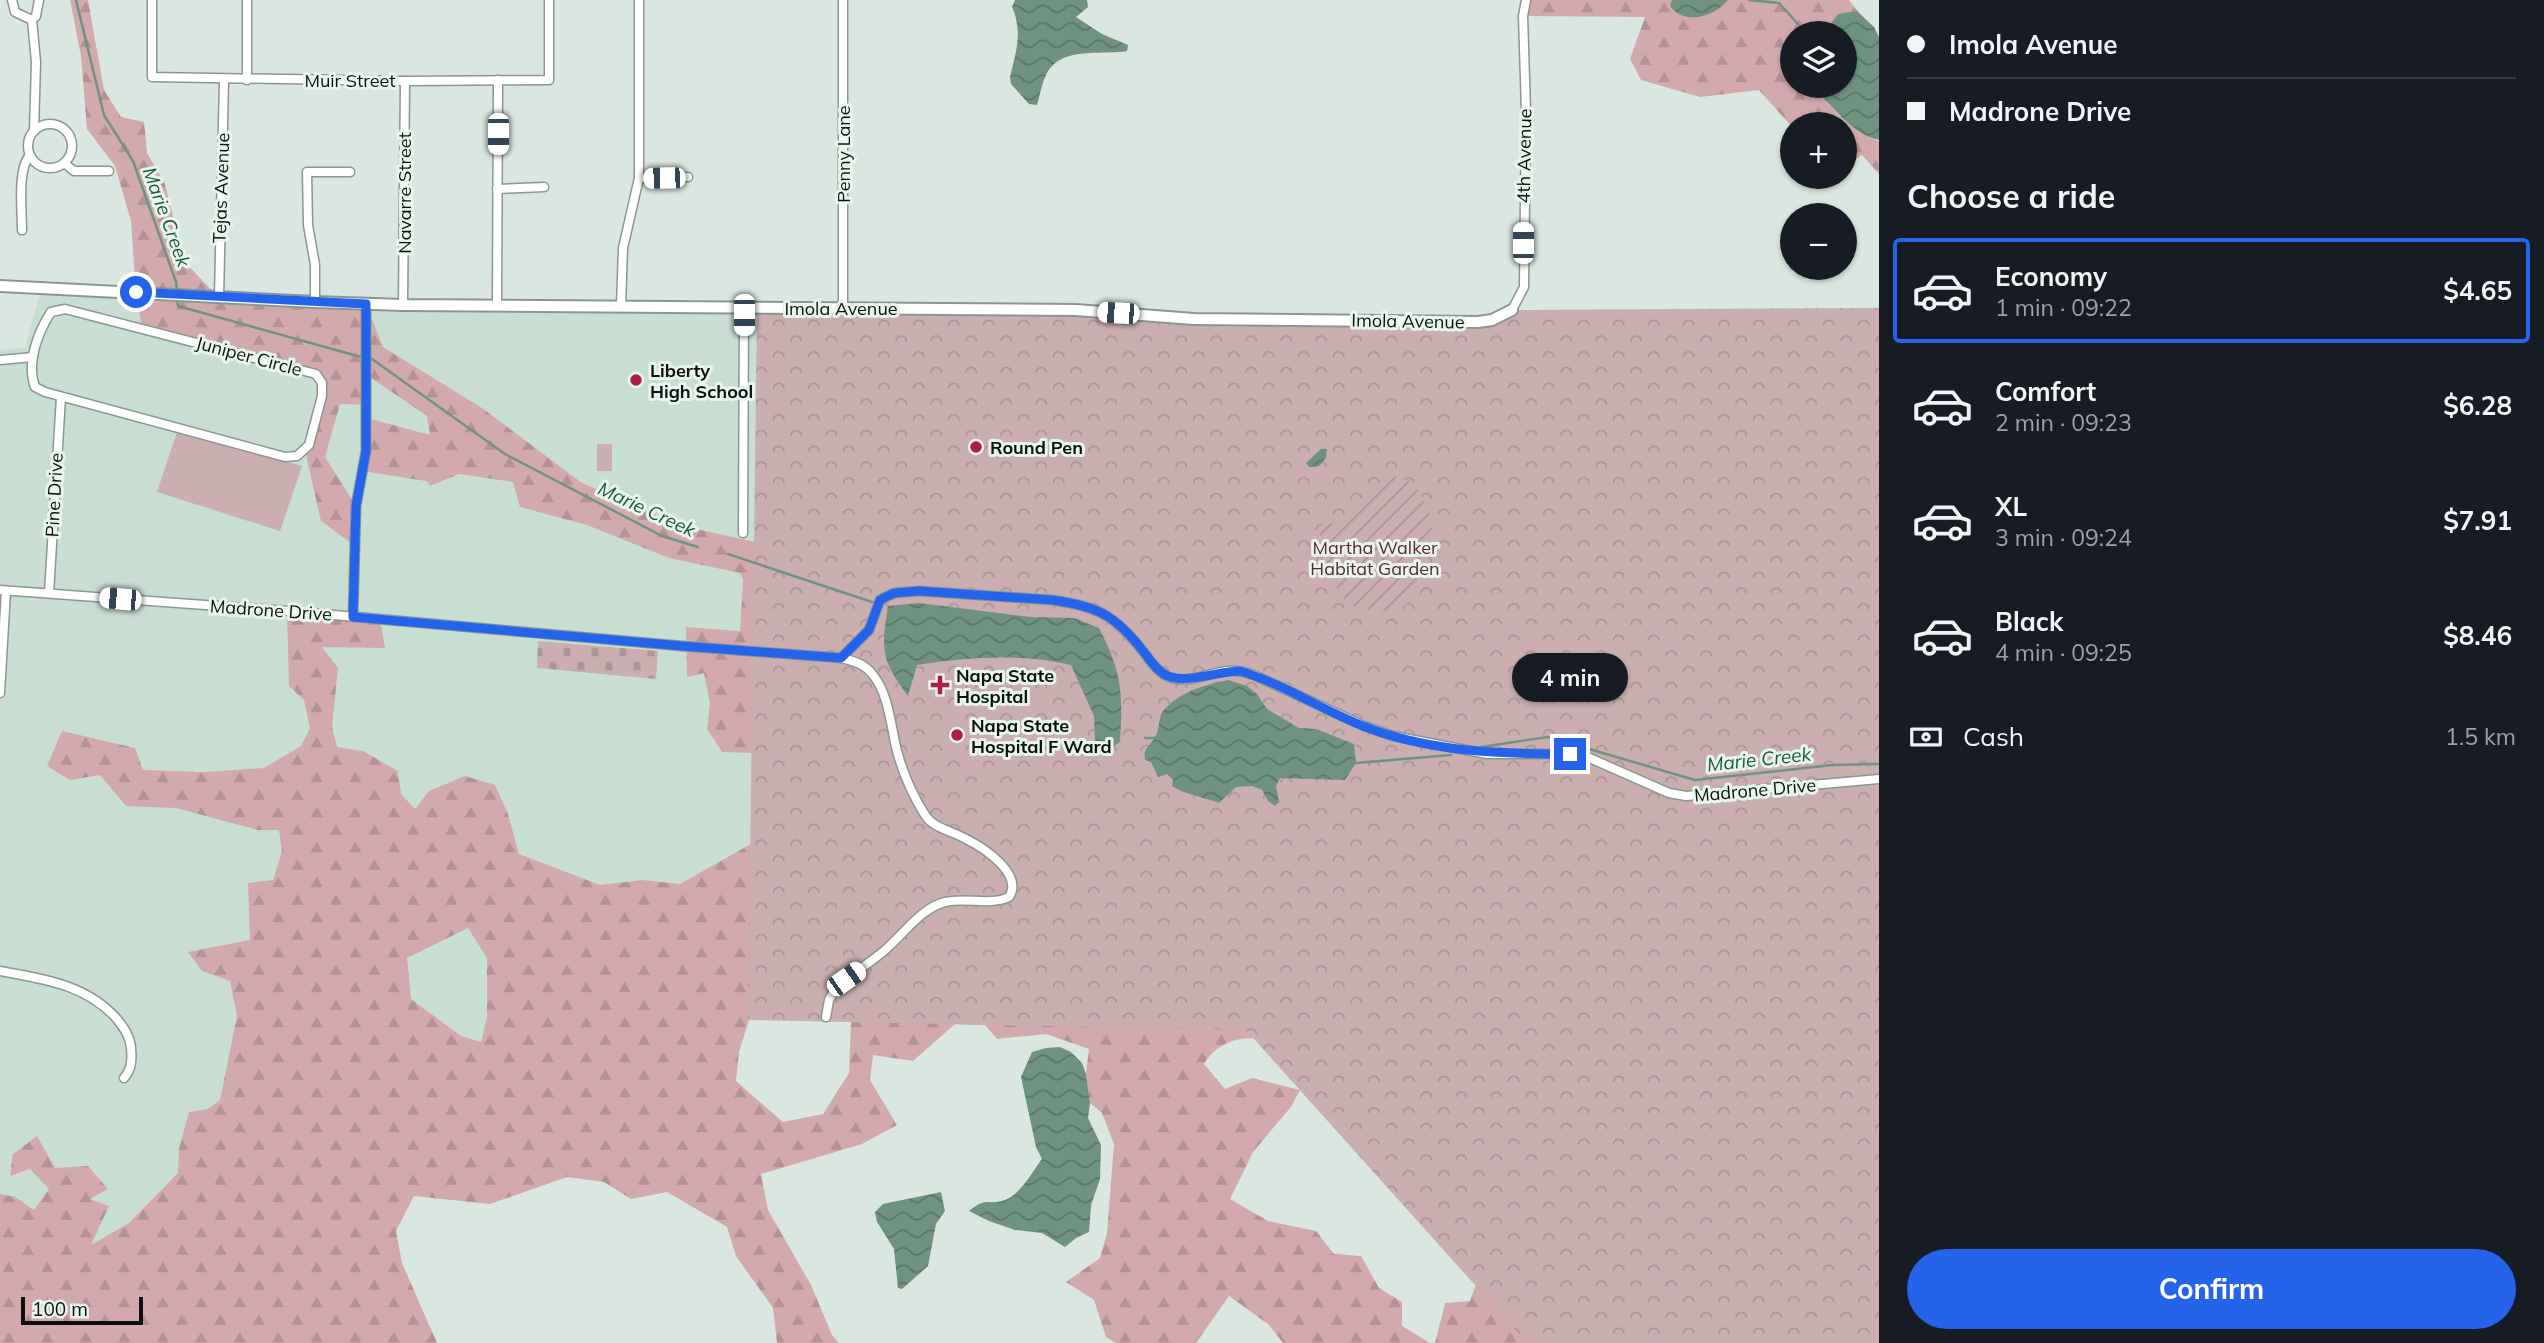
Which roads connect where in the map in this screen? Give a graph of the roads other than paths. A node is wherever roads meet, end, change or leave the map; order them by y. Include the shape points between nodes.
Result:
1 (12, 0) edge
2 (40, 0) edge
3 (152, 0) edge
4 (247, 0) edge
5 (549, 0) edge
6 (639, 0) edge
7 (843, 0) edge
8 (1526, 0) edge
9 (32, 20) junction
10 (224, 79) junction
11 (247, 79) junction
12 (498, 80) junction
13 (405, 81) junction
14 (34, 131) junction
15 (30, 155) junction
16 (64, 163) junction
17 (109, 171) dead end
18 (350, 172) dead end
19 (688, 177) dead end
20 (639, 178) junction
21 (544, 187) dead end
22 (497, 188) junction
23 (22, 230) dead end
24 (0, 286) edge
25 (219, 297) junction
26 (315, 303) junction
27 (366, 304) junction
28 (404, 305) junction
29 (497, 305) junction
30 (621, 306) junction
31 (744, 307) junction
32 (843, 308) junction
33 (1512, 310) joint
34 (33, 357) junction
35 (0, 360) edge
36 (61, 397) junction
37 (743, 533) dead end
38 (3, 591) edge
39 (49, 593) junction
40 (353, 617) junction
41 (841, 658) junction
42 (0, 693) edge
43 (1879, 779) edge
44 (0, 971) edge
45 (826, 1017) dead end
46 (124, 1078) dead end

1 - 9 street via 15,12
2 - 9 street
3 - 10 street, Muir Street via 152,77
4 - 11 street
5 - 12 street, Muir Street via 548,80
6 - 20 street
7 - 32 street, Penny Lane
8 - 33 street, 4th Avenue via 1524,287
9 - 14 street
10 - 11 street, Muir Street
10 - 25 street, Tejas Avenue
11 - 13 street, Muir Street
12 - 13 street, Muir Street
12 - 22 street
13 - 28 street, Navarre Street
14 - 15 street
14 - 16 street via 54,124 67,131 72,151
15 - 16 street via 43,166
15 - 23 street via 23,176
16 - 17 street via 74,171
18 - 26 street via 307,172
19 - 20 street
20 - 30 street via 623,248
21 - 22 street
22 - 29 street
24 - 25 street, Imola Avenue
25 - 26 street, Imola Avenue
26 - 27 street, Imola Avenue
27 - 28 street, Imola Avenue
27 - 40 street via 366,451 356,506
28 - 29 street, Imola Avenue
29 - 30 street, Imola Avenue
30 - 31 street, Imola Avenue
31 - 32 street, Imola Avenue
31 - 37 street
32 - 33 street, Imola Avenue via 1478,322
34 - 35 street
34 - 36 street, Juniper Circle via 35,387
34 - 36 street, Juniper Circle via 51,312 65,309 302,369 316,374 322,383 309,445 297,456 285,457
36 - 39 street, Pine Drive
38 - 39 street, Madrone Drive
38 - 42 street
39 - 40 street, Madrone Drive
40 - 41 street, Madrone Drive
41 - 43 street, Madrone Drive via 869,630 880,600 894,593 1072,603 1112,618 1159,672 1170,677 1240,671 1392,736 1487,754 1585,756 1686,796
41 - 45 street via 862,664 876,678 898,754 927,818 987,852 1012,878 1013,888 1002,900 960,899 931,907 834,991
44 - 46 street via 56,982 100,1002 130,1040 131,1065

